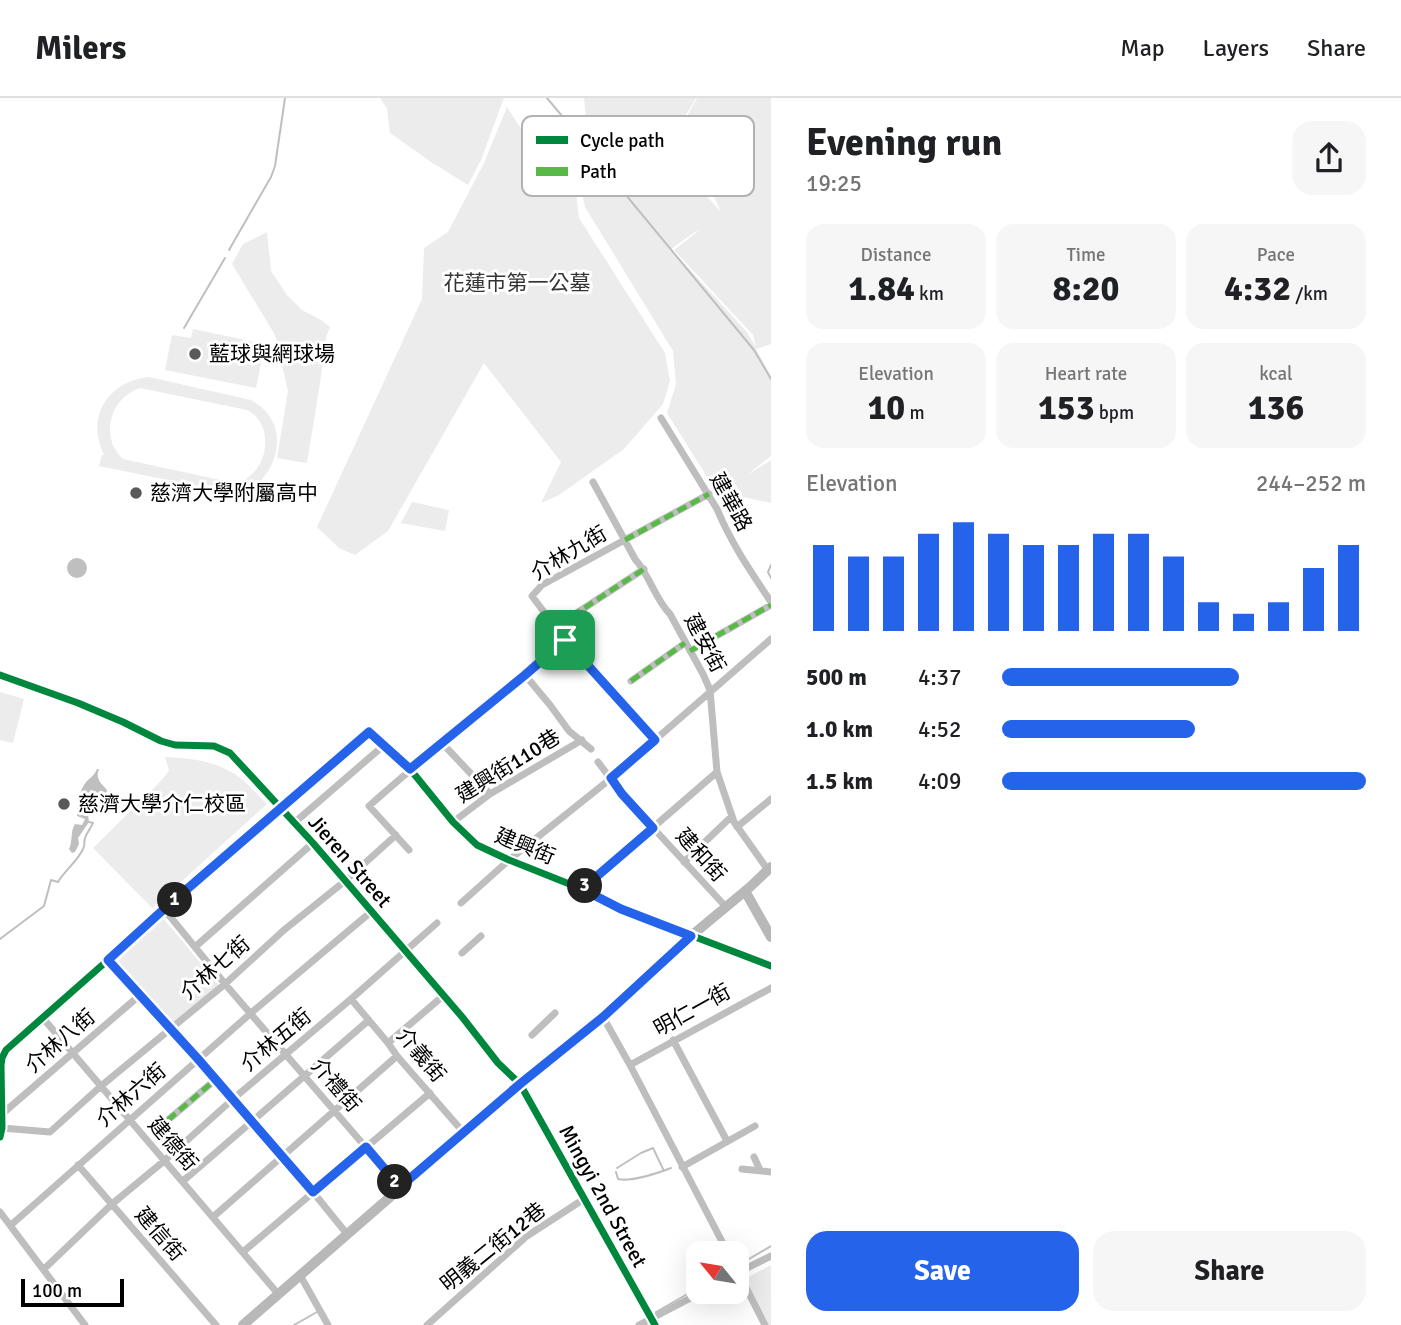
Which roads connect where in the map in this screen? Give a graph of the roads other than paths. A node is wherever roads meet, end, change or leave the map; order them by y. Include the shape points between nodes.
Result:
1 (661, 418) dead end
2 (593, 482) dead end
3 (709, 494) junction
4 (625, 540) junction
5 (644, 569) junction
6 (771, 604) edge
7 (572, 616) dead end
8 (771, 639) edge
9 (565, 640) junction
10 (685, 643) junction
11 (690, 651) junction
12 (0, 675) edge
13 (525, 675) junction
14 (631, 681) dead end
15 (710, 690) junction
16 (582, 740) junction
17 (655, 740) junction
18 (442, 743) junction
19 (383, 746) junction
20 (592, 749) dead end
21 (598, 762) dead end
22 (410, 769) junction
23 (717, 772) junction
24 (611, 778) junction
25 (490, 794) junction
26 (771, 799) edge
27 (280, 808) junction
28 (732, 817) junction
29 (453, 822) junction
30 (294, 823) junction
31 (737, 827) junction
32 (653, 828) junction
33 (396, 835) junction
34 (313, 843) junction
35 (409, 850) dead end
36 (509, 860) junction
37 (684, 862) junction
38 (769, 869) edge
39 (345, 881) junction
40 (582, 889) junction
41 (748, 889) junction
42 (461, 903) dead end
43 (726, 907) junction
44 (164, 909) junction
45 (372, 911) junction
46 (437, 923) dead end
47 (771, 927) edge
48 (481, 936) dead end
49 (691, 936) junction
50 (771, 937) edge
51 (195, 947) junction
52 (405, 951) junction
53 (462, 953) dead end
54 (108, 960) junction
55 (771, 966) edge
56 (225, 984) junction
57 (771, 988) edge
58 (140, 995) junction
59 (443, 996) junction
60 (351, 999) junction
61 (251, 1013) junction
62 (555, 1013) dead end
63 (42, 1017) junction
64 (603, 1017) junction
65 (369, 1020) junction
66 (170, 1029) junction
67 (532, 1035) dead end
68 (673, 1040) junction
69 (388, 1043) junction
70 (73, 1053) junction
71 (286, 1054) junction
72 (397, 1056) junction
73 (198, 1059) junction
74 (629, 1065) junction
75 (305, 1076) junction
76 (215, 1080) junction
77 (520, 1084) junction
78 (101, 1086) junction
79 (430, 1093) junction
80 (233, 1099) junction
81 (335, 1110) junction
82 (2, 1114) junction
83 (129, 1119) junction
84 (168, 1120) dead end
85 (251, 1122) junction
86 (755, 1126) dead end
87 (1, 1132) edge
88 (464, 1133) junction
89 (727, 1141) junction
90 (366, 1147) junction
91 (282, 1156) junction
92 (754, 1157) dead end
93 (164, 1161) junction
94 (78, 1165) junction
95 (682, 1167) junction
96 (742, 1169) dead end
97 (760, 1170) junction
98 (771, 1172) edge
99 (183, 1181) junction
100 (400, 1187) junction
101 (313, 1192) junction
102 (584, 1199) junction
103 (112, 1204) junction
104 (0, 1212) edge
105 (213, 1217) junction
106 (11, 1225) junction
107 (347, 1234) junction
108 (722, 1241) edge
109 (243, 1252) junction
110 (771, 1256) edge
111 (749, 1266) edge
112 (44, 1269) junction
113 (300, 1275) junction
114 (279, 1295) junction
115 (749, 1295) edge
116 (686, 1302) edge
117 (653, 1322) edge
118 (85, 1325) edge
119 (216, 1325) edge
120 (243, 1325) edge
121 (328, 1325) edge
122 (427, 1325) edge
123 (639, 1325) edge
124 (765, 1325) edge

1 - 3 street, 建華路
2 - 4 street, 建安街
3 - 4 street, 介林九街
3 - 6 street, 建華路
4 - 5 street, 建安街
4 - 9 street, 介林九街 via 542,585 532,596
5 - 7 street
5 - 10 street, 建安街
6 - 11 street
8 - 15 street
9 - 13 street
9 - 17 street
10 - 11 street, 建安街
10 - 14 street
11 - 15 street, 建安街
12 - 27 street, Jieren Street via 124,722 161,741 214,746 230,753
13 - 16 street via 569,731
13 - 18 street
15 - 17 street
15 - 23 street, 建安街
16 - 20 street
16 - 25 street, 建興街110巷
17 - 24 street
18 - 22 street
18 - 25 street
19 - 22 street
19 - 27 street via 369,732
19 - 30 street
21 - 24 street, 建和街
22 - 29 street, 建興街
22 - 33 street via 369,806
23 - 28 street, 建安街
23 - 32 street
24 - 32 street, 建和街
24 - 36 street
25 - 29 street, 建興街110巷
26 - 31 street
27 - 30 street, Jieren Street
27 - 44 street
28 - 31 street, 建安街
28 - 37 street
29 - 36 street, 建興街 via 477,845
30 - 34 street, Jieren Street
31 - 38 street, 建安街
32 - 37 street, 建和街
32 - 40 street
33 - 35 street
33 - 39 street, 介林七街
34 - 39 street, Jieren Street
34 - 51 street
36 - 40 street, 建興街
36 - 42 street
37 - 43 street, 建和街
38 - 41 street
39 - 45 street, Jieren Street
39 - 56 street, 介林七街
40 - 49 street, 建興街
41 - 43 street
41 - 47 street
41 - 50 street
43 - 49 street
44 - 51 street, 介禮街
44 - 54 street
45 - 52 street, Jieren Street
45 - 61 street, 介林六街
46 - 52 street, 介林五街
48 - 53 street
49 - 55 street, 建興街
49 - 64 street
51 - 56 street, 介禮街
52 - 59 street, Jieren Street
52 - 60 street, 介林五街
54 - 58 street
54 - 63 street
56 - 61 street, 介禮街
56 - 66 street, 介林七街
57 - 68 street, 明仁一街
58 - 66 street
58 - 70 street, 介林八街
59 - 69 street
59 - 77 street, Jieren Street
60 - 65 street, 介義街
60 - 71 street, 介林五街
61 - 71 street, 介禮街
61 - 73 street, 介林六街
62 - 67 street
63 - 70 street, 建德街
63 - 82 street via 2,1058
64 - 74 street
64 - 77 street
65 - 69 street, 介義街
65 - 75 street
66 - 73 street
66 - 78 street, 介林七街
68 - 74 street, 明仁一街
68 - 89 street
69 - 72 street, 介義街
70 - 78 street, 建德街
70 - 82 street, 介林八街
71 - 75 street, 介禮街
71 - 80 street, 介林五街
72 - 79 street, 介義街
72 - 81 street
73 - 76 street
73 - 83 street, 介林六街
74 - 95 street
75 - 81 street, 介禮街
75 - 85 street
76 - 80 street
76 - 84 street
77 - 88 street
77 - 102 street, Mingyi 2nd Street
78 - 83 street, 建德街
78 - 87 street, 介林七街 via 50,1132
79 - 88 street, 介義街
79 - 90 street
80 - 85 street
80 - 93 street, 介林五街
81 - 90 street, 介禮街
81 - 91 street
82 - 87 street
83 - 93 street, 建德街
83 - 94 street, 介林六街
85 - 91 street
85 - 99 street
86 - 89 street
88 - 100 street
89 - 95 street
90 - 100 street, 介禮街
90 - 101 street
91 - 101 street
91 - 105 street
92 - 97 street
93 - 99 street, 建德街
93 - 103 street, 介林五街
94 - 103 street, 建信街
94 - 106 street, 介林六街
95 - 108 street
96 - 97 street
97 - 98 street
99 - 105 street, 建德街
100 - 107 street
101 - 107 street
101 - 109 street
102 - 117 street, Mingyi 2nd Street
102 - 122 street, 明義二街12巷 via 527,1236
103 - 112 street, 介林五街
103 - 119 street, 建信街
104 - 106 street
105 - 109 street, 建德街
106 - 112 street
107 - 113 street
109 - 114 street, 建德街
110 - 111 street
112 - 118 street
113 - 114 street
113 - 121 street
114 - 120 street
115 - 124 street
116 - 117 street
117 - 123 street

